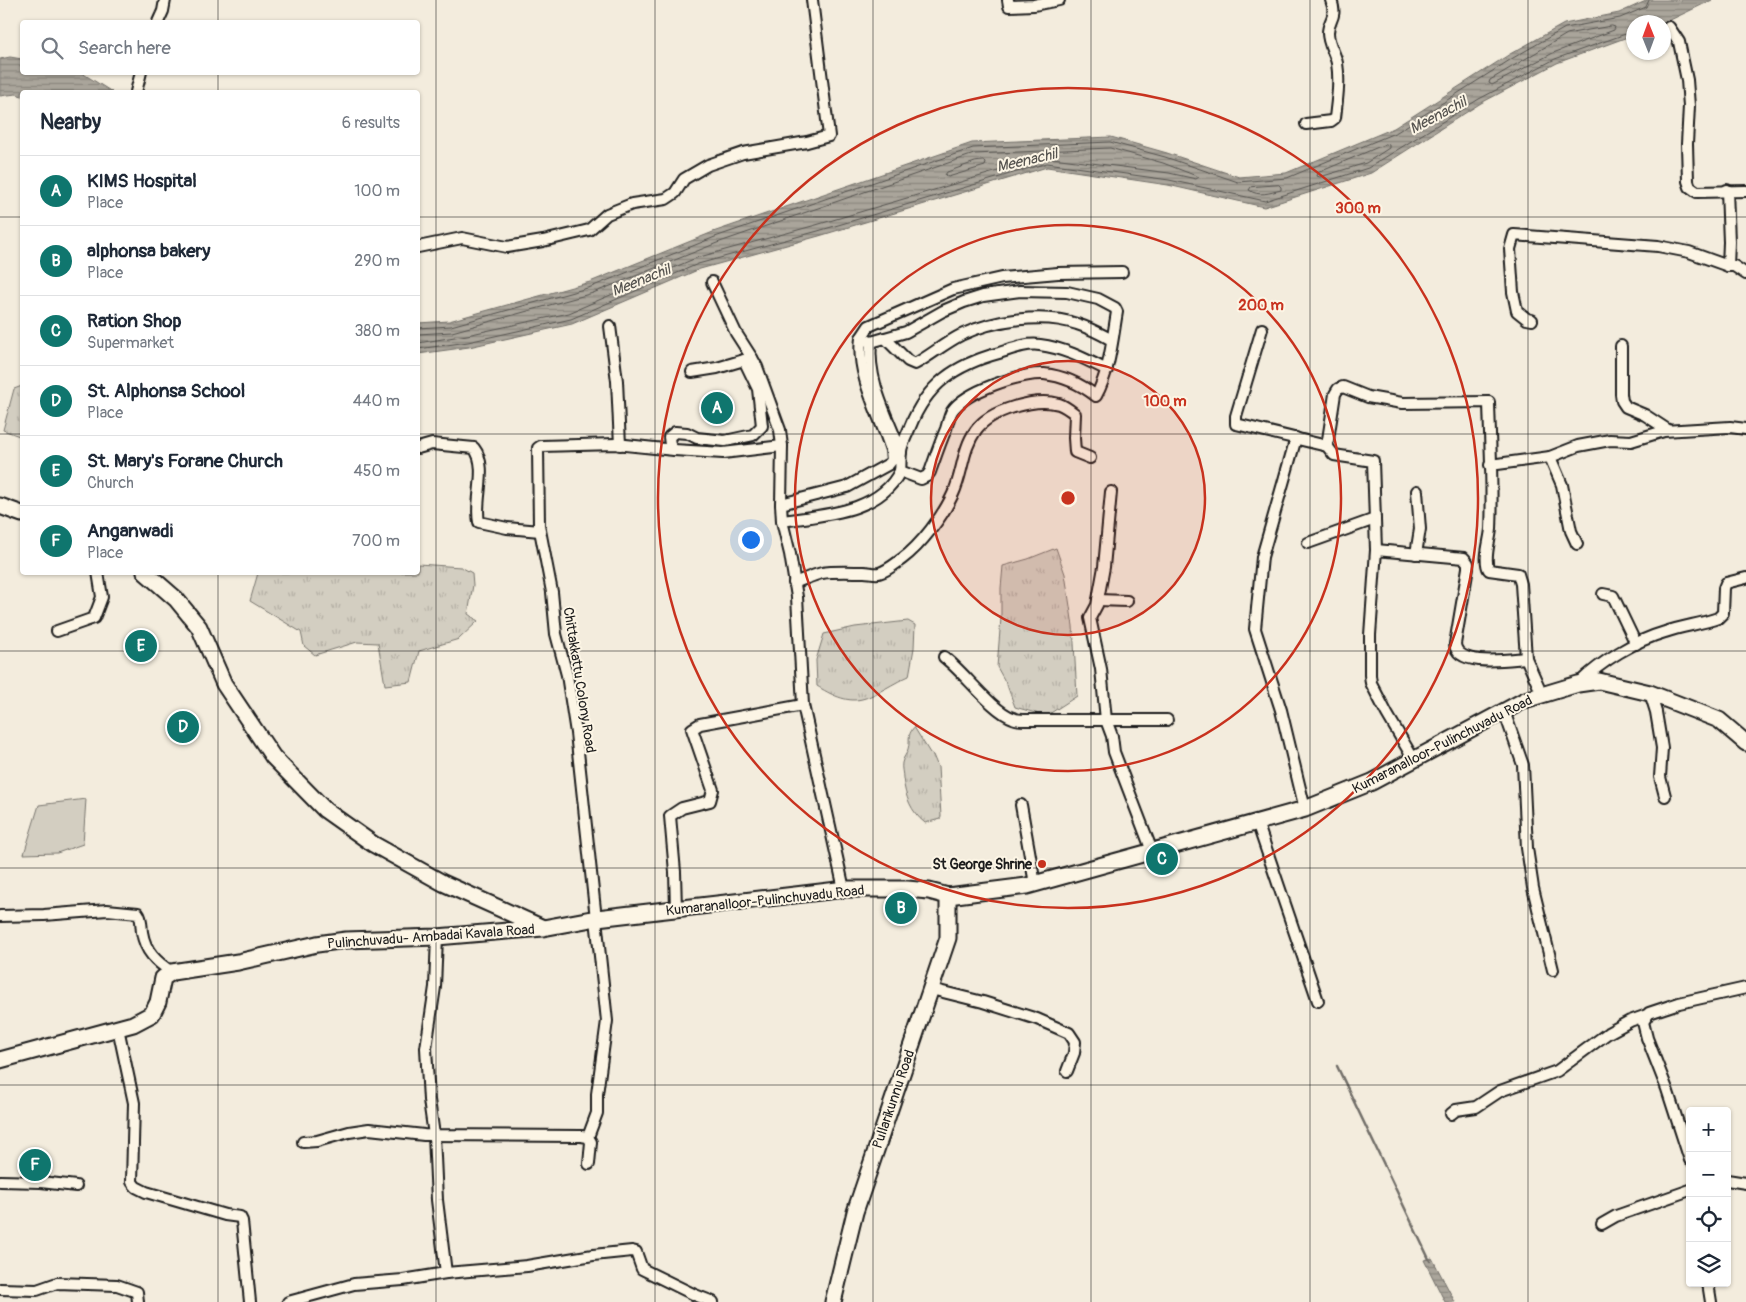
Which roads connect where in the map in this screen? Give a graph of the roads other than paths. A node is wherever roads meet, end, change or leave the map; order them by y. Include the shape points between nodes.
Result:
1 (165, 0) edge
2 (812, 0) edge
3 (1008, 0) edge
4 (1059, 0) edge
5 (1331, 0) edge
6 (159, 20) edge
7 (1671, 30) edge
8 (140, 75) edge
9 (136, 90) edge
10 (1306, 124) dead end
11 (1727, 190) junction
12 (1746, 191) edge
13 (420, 247) edge
14 (1728, 266) junction
15 (1122, 272) dead end
16 (1746, 274) edge
17 (712, 282) dead end
18 (1532, 320) dead end
19 (610, 326) dead end
20 (1262, 329) dead end
21 (861, 338) junction
22 (885, 338) junction
23 (1112, 340) junction
24 (871, 342) junction
25 (1621, 346) dead end
26 (748, 359) junction
27 (1107, 370) junction
28 (692, 372) dead end
29 (1746, 429) edge
30 (1668, 430) junction
31 (1296, 438) junction
32 (620, 445) junction
33 (782, 446) junction
34 (1327, 446) junction
35 (420, 447) edge
36 (674, 450) junction
37 (901, 452) junction
38 (1550, 457) junction
39 (1090, 458) dead end
40 (1490, 465) junction
41 (900, 471) junction
42 (1417, 491) dead end
43 (1112, 492) dead end
44 (781, 504) junction
45 (0, 506) edge
46 (20, 513) edge
47 (1375, 519) junction
48 (782, 521) junction
49 (540, 532) junction
50 (1308, 543) dead end
51 (1576, 544) dead end
52 (1376, 550) junction
53 (1416, 554) junction
54 (1466, 559) junction
55 (1486, 565) junction
56 (98, 575) edge
57 (148, 575) edge
58 (1746, 578) edge
59 (794, 583) junction
60 (1603, 594) dead end
61 (1098, 600) junction
62 (1127, 601) dead end
63 (58, 631) dead end
64 (1636, 644) junction
65 (944, 657) dead end
66 (1526, 658) junction
67 (1578, 684) junction
68 (1650, 693) junction
69 (1542, 694) junction
70 (803, 705) junction
71 (1504, 711) junction
72 (1106, 720) junction
73 (1167, 720) dead end
74 (1746, 744) edge
75 (1414, 760) junction
76 (1665, 796) dead end
77 (1021, 805) dead end
78 (1305, 809) junction
79 (1257, 822) junction
80 (1152, 851) junction
81 (1035, 884) junction
82 (844, 890) junction
83 (948, 896) junction
84 (676, 909) junction
85 (0, 916) edge
86 (597, 918) junction
87 (543, 928) junction
88 (437, 937) junction
89 (1553, 970) dead end
90 (172, 972) junction
91 (1746, 988) edge
92 (931, 989) junction
93 (1318, 1001) dead end
94 (1648, 1015) junction
95 (118, 1028) junction
96 (0, 1060) edge
97 (1067, 1071) dead end
98 (1451, 1114) dead end
99 (434, 1135) junction
100 (588, 1137) junction
101 (303, 1142) dead end
102 (1688, 1152) edge
103 (588, 1164) dead end
104 (0, 1181) edge
105 (1731, 1181) edge
106 (1746, 1183) edge
107 (76, 1186) dead end
108 (1686, 1192) edge
109 (1602, 1224) dead end
110 (446, 1273) junction
111 (1709, 1287) edge
112 (0, 1289) edge
113 (138, 1302) edge
114 (250, 1302) edge
115 (288, 1302) edge
116 (713, 1302) edge
117 (834, 1302) edge
118 (1712, 1302) edge

1 - 6 street
2 - 13 street via 830,136 743,153 708,165 684,179 675,194 666,199 632,204 607,214 589,230 506,247 462,238
3 - 4 street via 1009,6
5 - 10 street via 1334,17 1328,36 1338,76 1334,118
7 - 11 street via 1679,42 1687,80 1686,144 1690,187 1697,192
8 - 9 street
11 - 12 street
11 - 14 street
14 - 16 street via 1741,269
14 - 18 street via 1689,252 1658,246 1514,235 1510,249 1517,311
15 - 21 street via 1002,278 953,289 869,326
17 - 26 street
19 - 32 street via 618,381
20 - 31 street via 1236,424
21 - 24 street
21 - 44 street via 862,370 892,450 892,460 847,486
22 - 23 street via 908,361 916,364 975,329 1016,319 1077,323
22 - 23 street via 906,332 943,311 983,296 1053,291 1098,299 1115,308 1118,312
22 - 24 street
23 - 27 street
24 - 37 street via 872,375
25 - 30 street via 1622,401 1626,407
26 - 28 street
26 - 33 street via 757,367 780,430
26 - 36 street via 758,389 762,426 753,435 725,441 675,432 669,437
27 - 37 street via 1073,353 1037,344 980,358 948,374 923,400
27 - 41 street via 1096,396 1085,387 1044,374 1008,380 982,389 952,411 928,476 921,479
29 - 30 street
30 - 38 street via 1631,441 1610,440 1578,446
31 - 34 street
31 - 78 street via 1262,557 1255,630 1281,710
32 - 36 street
32 - 49 street, Chittakkattu Colony Road via 539,446
33 - 36 street via 723,453
33 - 44 street
34 - 40 street via 1336,394 1343,387 1368,397 1402,403 1490,402
34 - 47 street via 1334,455 1373,461
35 - 49 street via 432,444 474,448 479,455 479,522
37 - 41 street
38 - 40 street
38 - 51 street via 1562,485
39 - 59 street via 1075,452 1075,414 1068,408 1043,402 1004,410 983,420 975,430 953,494 938,519 904,558 878,573 822,573
40 - 55 street via 1492,498
41 - 48 street via 881,494 859,506
42 - 53 street via 1420,529
43 - 61 street
44 - 48 street
45 - 46 main road
47 - 50 street
47 - 52 street
48 - 59 street
49 - 86 street, Chittakkattu Colony Road via 576,733
52 - 53 street
52 - 75 street via 1370,636 1371,683
53 - 54 street
54 - 55 street
54 - 66 street via 1468,568 1455,644 1457,651 1462,656 1479,660
55 - 66 street via 1489,570 1518,574
56 - 63 street via 102,596 94,618
57 - 87 main road via 176,599 200,627 224,684 273,757 325,810 373,844 443,883
58 - 64 street via 1726,583 1723,613 1718,618 1665,632
59 - 70 street
60 - 64 street via 1613,596
61 - 62 street
61 - 72 street via 1090,618 1101,669
64 - 67 street via 1588,674
65 - 72 street via 1012,718
66 - 69 street
67 - 68 main road, Kumaranalloor-Pulinchuvadu Road via 1599,682
67 - 69 main road, Kumaranalloor-Pulinchuvadu Road
68 - 74 main road, Kumaranalloor-Pulinchuvadu Road via 1719,720
68 - 76 street via 1662,748 1660,777
69 - 71 main road, Kumaranalloor-Pulinchuvadu Road
70 - 82 street
70 - 84 street via 700,724 692,729 713,790 710,801 682,808 670,816
71 - 75 main road, Kumaranalloor-Pulinchuvadu Road
71 - 89 street via 1523,766 1527,848
72 - 73 street
72 - 80 street via 1114,752
75 - 78 main road, Kumaranalloor-Pulinchuvadu Road via 1372,782
77 - 81 street
78 - 79 main road, Kumaranalloor-Pulinchuvadu Road
79 - 80 main road, Kumaranalloor-Pulinchuvadu Road
79 - 93 street
80 - 81 main road, Kumaranalloor-Pulinchuvadu Road
81 - 83 main road, Kumaranalloor-Pulinchuvadu Road
82 - 83 main road, Kumaranalloor-Pulinchuvadu Road via 907,889
82 - 84 main road, Kumaranalloor-Pulinchuvadu Road
83 - 92 main road, Pullarikunnu Road via 948,938
84 - 86 main road, Kumaranalloor-Pulinchuvadu Road
85 - 90 street via 107,910 138,913 149,953
86 - 87 main road, Kumaranalloor-Pulinchuvadu Road
86 - 100 street, Chittakkattu Colony Road via 607,1021 597,1113
87 - 88 main road, Pulinchuvadu- Ambadai Kavala Road
88 - 90 main road, Pulinchuvadu- Ambadai Kavala Road via 336,942
88 - 99 street via 435,987 426,1048
90 - 95 main road via 162,978 158,1002 152,1014
91 - 94 street via 1679,1003
92 - 97 street via 983,1002 1069,1033 1075,1042
92 - 117 main road, Pullarikunnu Road via 854,1212
94 - 98 street via 1608,1034 1557,1071 1500,1091 1476,1107 1456,1110
94 - 102 street via 1643,1022 1647,1038 1668,1089
95 - 96 main road
95 - 114 street via 134,1103 132,1182 146,1192 240,1217
99 - 100 street
99 - 101 street via 369,1129
99 - 110 street via 437,1200
100 - 103 street via 591,1142
104 - 107 street
105 - 106 street
108 - 109 street
110 - 115 street via 354,1284
110 - 116 street via 527,1266 632,1251 636,1252 644,1270
111 - 118 street
112 - 113 street via 37,1290 57,1283 117,1285 137,1292

